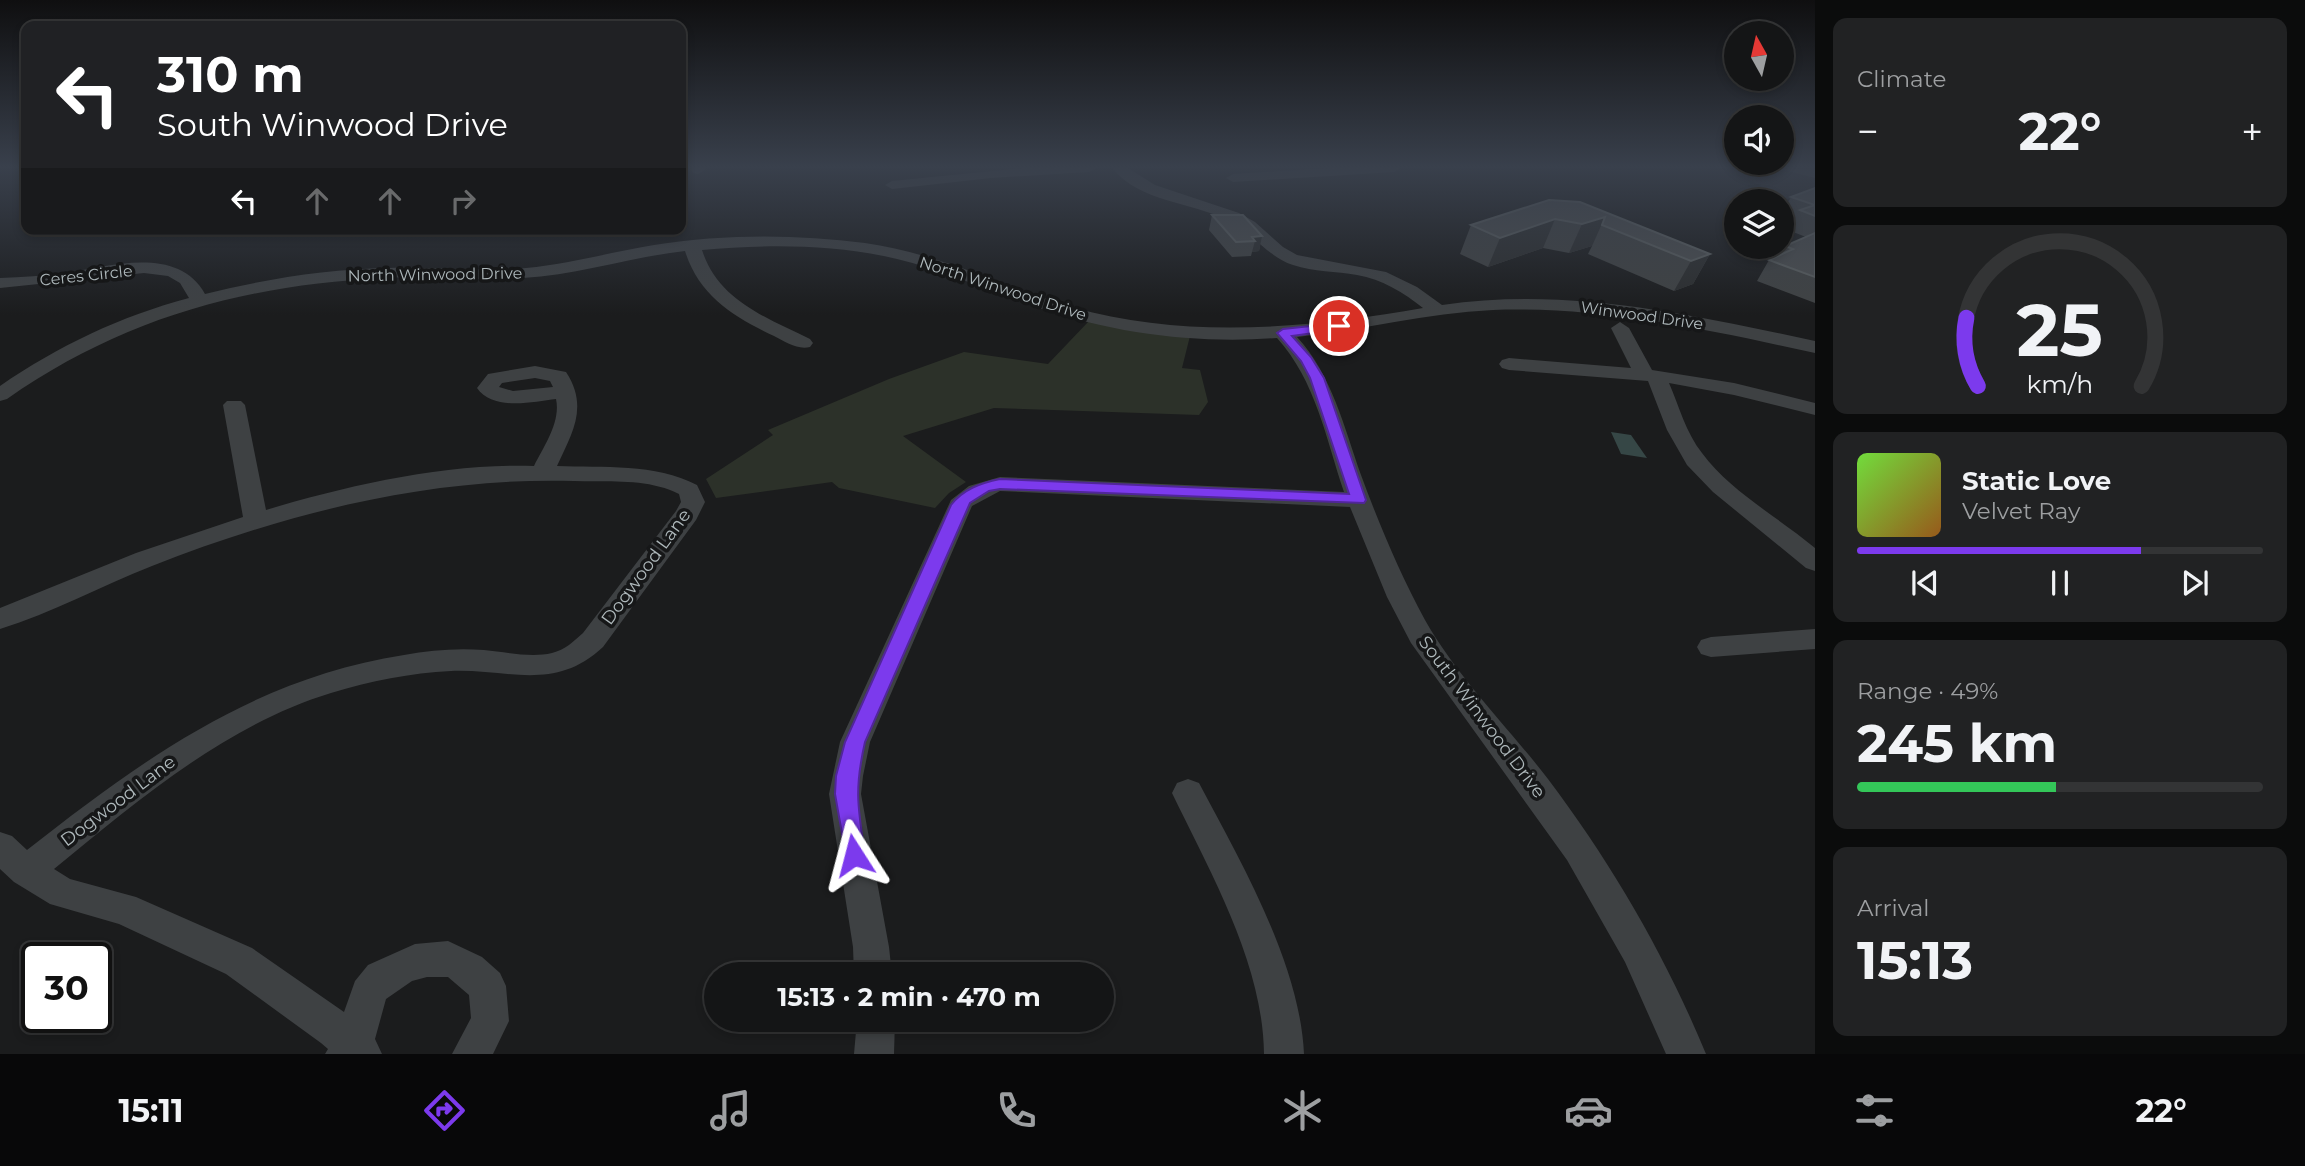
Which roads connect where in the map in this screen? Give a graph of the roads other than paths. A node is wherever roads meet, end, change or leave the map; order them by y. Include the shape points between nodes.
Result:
1 (1235, 217) edge
2 (686, 231) edge
3 (668, 235) edge
4 (747, 242) junction
5 (692, 246) junction
6 (642, 253) junction
7 (0, 283) edge
8 (200, 302) junction
9 (1468, 307) joint
10 (1438, 310) junction
11 (1620, 328) dead end
12 (1283, 333) junction
13 (803, 343) dead end
14 (1815, 347) edge
15 (1509, 364) dead end
16 (1651, 376) junction
17 (9, 381) edge
18 (565, 393) dead end
19 (0, 395) edge
20 (234, 405) dead end
21 (1815, 409) edge
22 (542, 473) junction
23 (1358, 500) junction
24 (256, 521) junction
25 (1815, 562) edge
26 (0, 619) edge
27 (1815, 639) edge
28 (1711, 647) dead end
29 (1188, 793) dead end
30 (0, 846) edge
31 (26, 871) junction
32 (872, 962) edge
33 (875, 1032) edge
34 (353, 1051) edge
35 (472, 1054) edge
36 (874, 1054) edge
37 (1284, 1054) edge
38 (1686, 1054) edge

1 - 10 street via 1279,254 1385,277
2 - 4 street, North Winwood Drive via 722,231
3 - 6 street, North Winwood Drive
4 - 5 street, North Winwood Drive
4 - 12 street, North Winwood Drive via 839,245 898,254 950,268 1053,307 1143,327
5 - 6 street, North Winwood Drive
5 - 13 street via 698,271 717,294
6 - 8 street, North Winwood Drive via 525,273 324,278
7 - 8 street, Ceres Circle via 153,270 186,279
8 - 17 street, North Winwood Drive via 94,338
9 - 10 street, North Winwood Drive
9 - 14 street, Winwood Drive via 1531,304 1622,310
10 - 12 street, North Winwood Drive
11 - 16 street
12 - 23 street, South Winwood Drive via 1317,378
15 - 16 street
16 - 21 street
16 - 25 street via 1705,471
17 - 19 street, North Winwood Drive
18 - 22 street via 569,410
20 - 24 street
22 - 24 street, Dogwood Lane via 442,480 382,490
22 - 31 street, Dogwood Lane via 675,482 689,490 693,502 582,653 546,667 435,661 371,671 310,688 236,721 162,765
23 - 32 street via 1000,484 967,496 959,505 855,742 847,776 850,832
23 - 38 street, South Winwood Drive via 1398,595 1427,647 1535,787 1588,865 1640,955
24 - 26 street, Dogwood Lane via 129,565
27 - 28 street
29 - 37 street via 1247,907 1265,959
30 - 31 street
31 - 34 street via 62,892 124,909 239,961 335,1028
33 - 36 street
34 - 35 street via 369,991 398,966 445,958 465,965 487,986 490,1021

